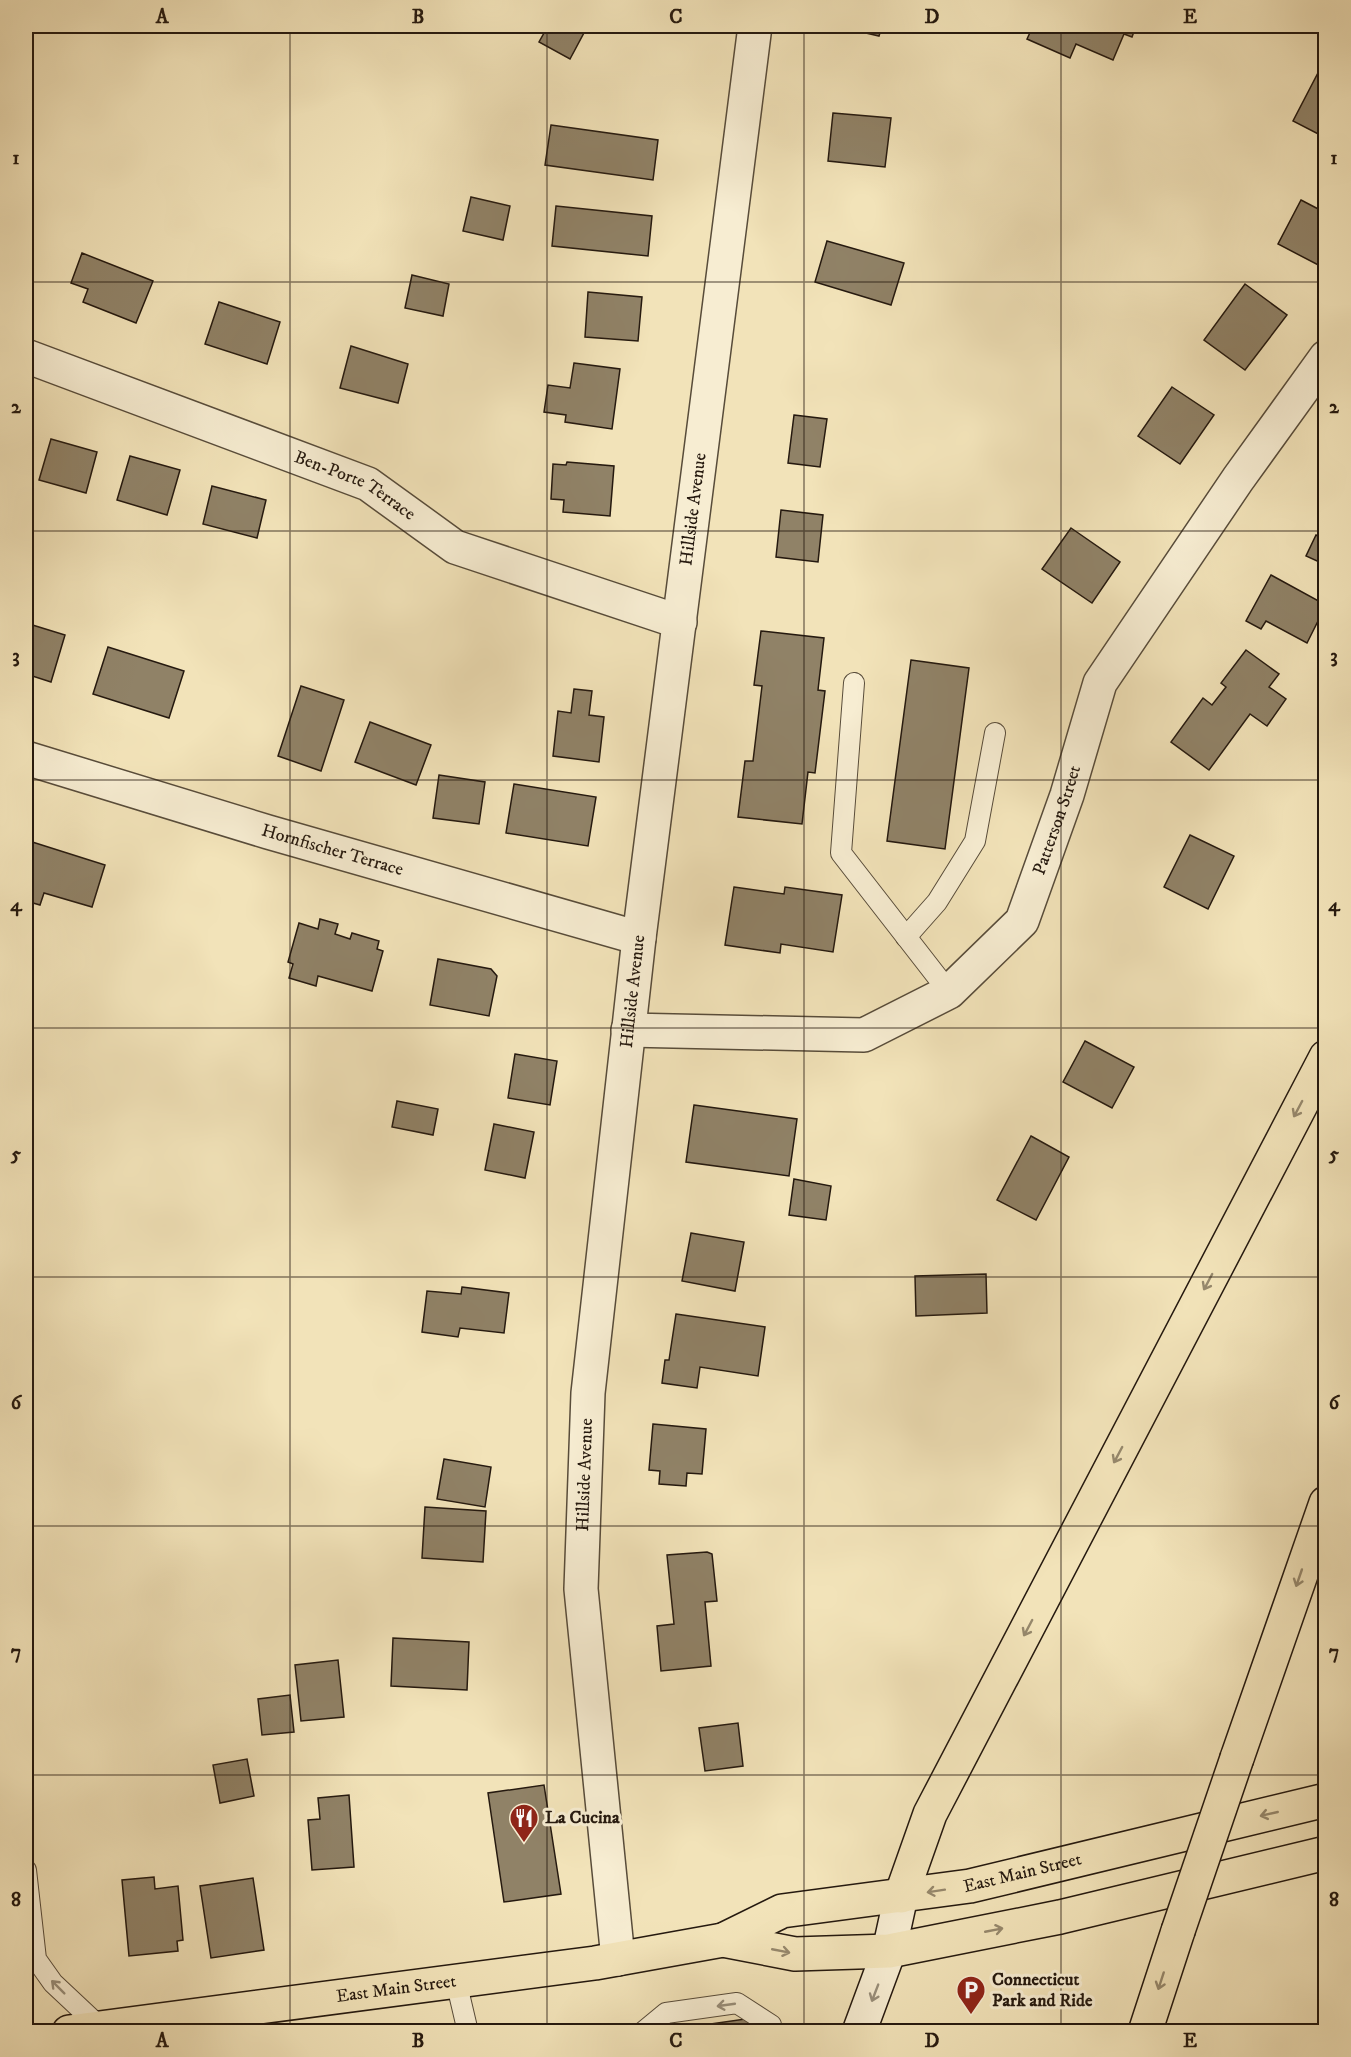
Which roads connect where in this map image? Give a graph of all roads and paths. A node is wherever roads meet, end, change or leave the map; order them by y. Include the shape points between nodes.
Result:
1 (755, 26) edge
2 (26, 356) edge
3 (1326, 357) edge
4 (680, 622) junction
5 (854, 683) dead end
6 (994, 733) dead end
7 (26, 758) edge
8 (906, 937) junction
9 (639, 938) junction
10 (949, 992) junction
11 (628, 1030) junction
12 (1326, 1057) edge
13 (1326, 1503) edge
14 (1326, 1800) edge
15 (1326, 1853) edge
16 (26, 1870) edge
17 (901, 1896) junction
18 (723, 1940) junction
19 (890, 1951) junction
20 (618, 1959) junction
21 (456, 1981) junction
22 (100, 2028) junction
23 (69, 2031) edge
24 (468, 2031) edge
25 (643, 2031) edge
26 (772, 2031) edge
27 (859, 2031) edge
28 (1145, 2031) edge

1 - 4 street, Hillside Avenue
2 - 4 street, Ben-Porte Terrace via 368,483 455,547
3 - 10 street, Patterson Street via 1100,683 1067,795 1022,921
4 - 9 street, Hillside Avenue
5 - 8 lane via 841,853
6 - 8 lane via 975,841 937,902
7 - 9 street, Hornfischer Terrace
8 - 10 lane
9 - 11 street, Hillside Avenue
10 - 11 street, Patterson Street via 864,1035
11 - 20 street, Hillside Avenue via 588,1393 581,1589
12 -> 17 highway via 930,1814
13 -> 28 highway, bridge
14 -> 17 highway, East Main Street via 970,1886
19 -> 15 highway, East Main Street via 1060,1917
22 -> 16 lane via 53,1983 36,1959
17 - 18 highway, East Main Street via 782,1911
17 - 19 street
18 -> 19 highway, East Main Street via 795,1954
18 - 20 highway, East Main Street
19 -> 27 street
20 - 21 highway, East Main Street
21 - 22 highway, East Main Street
21 - 24 lane
22 - 23 highway, East Main Street
26 -> 25 lane via 771,2025 737,2003 666,2013

